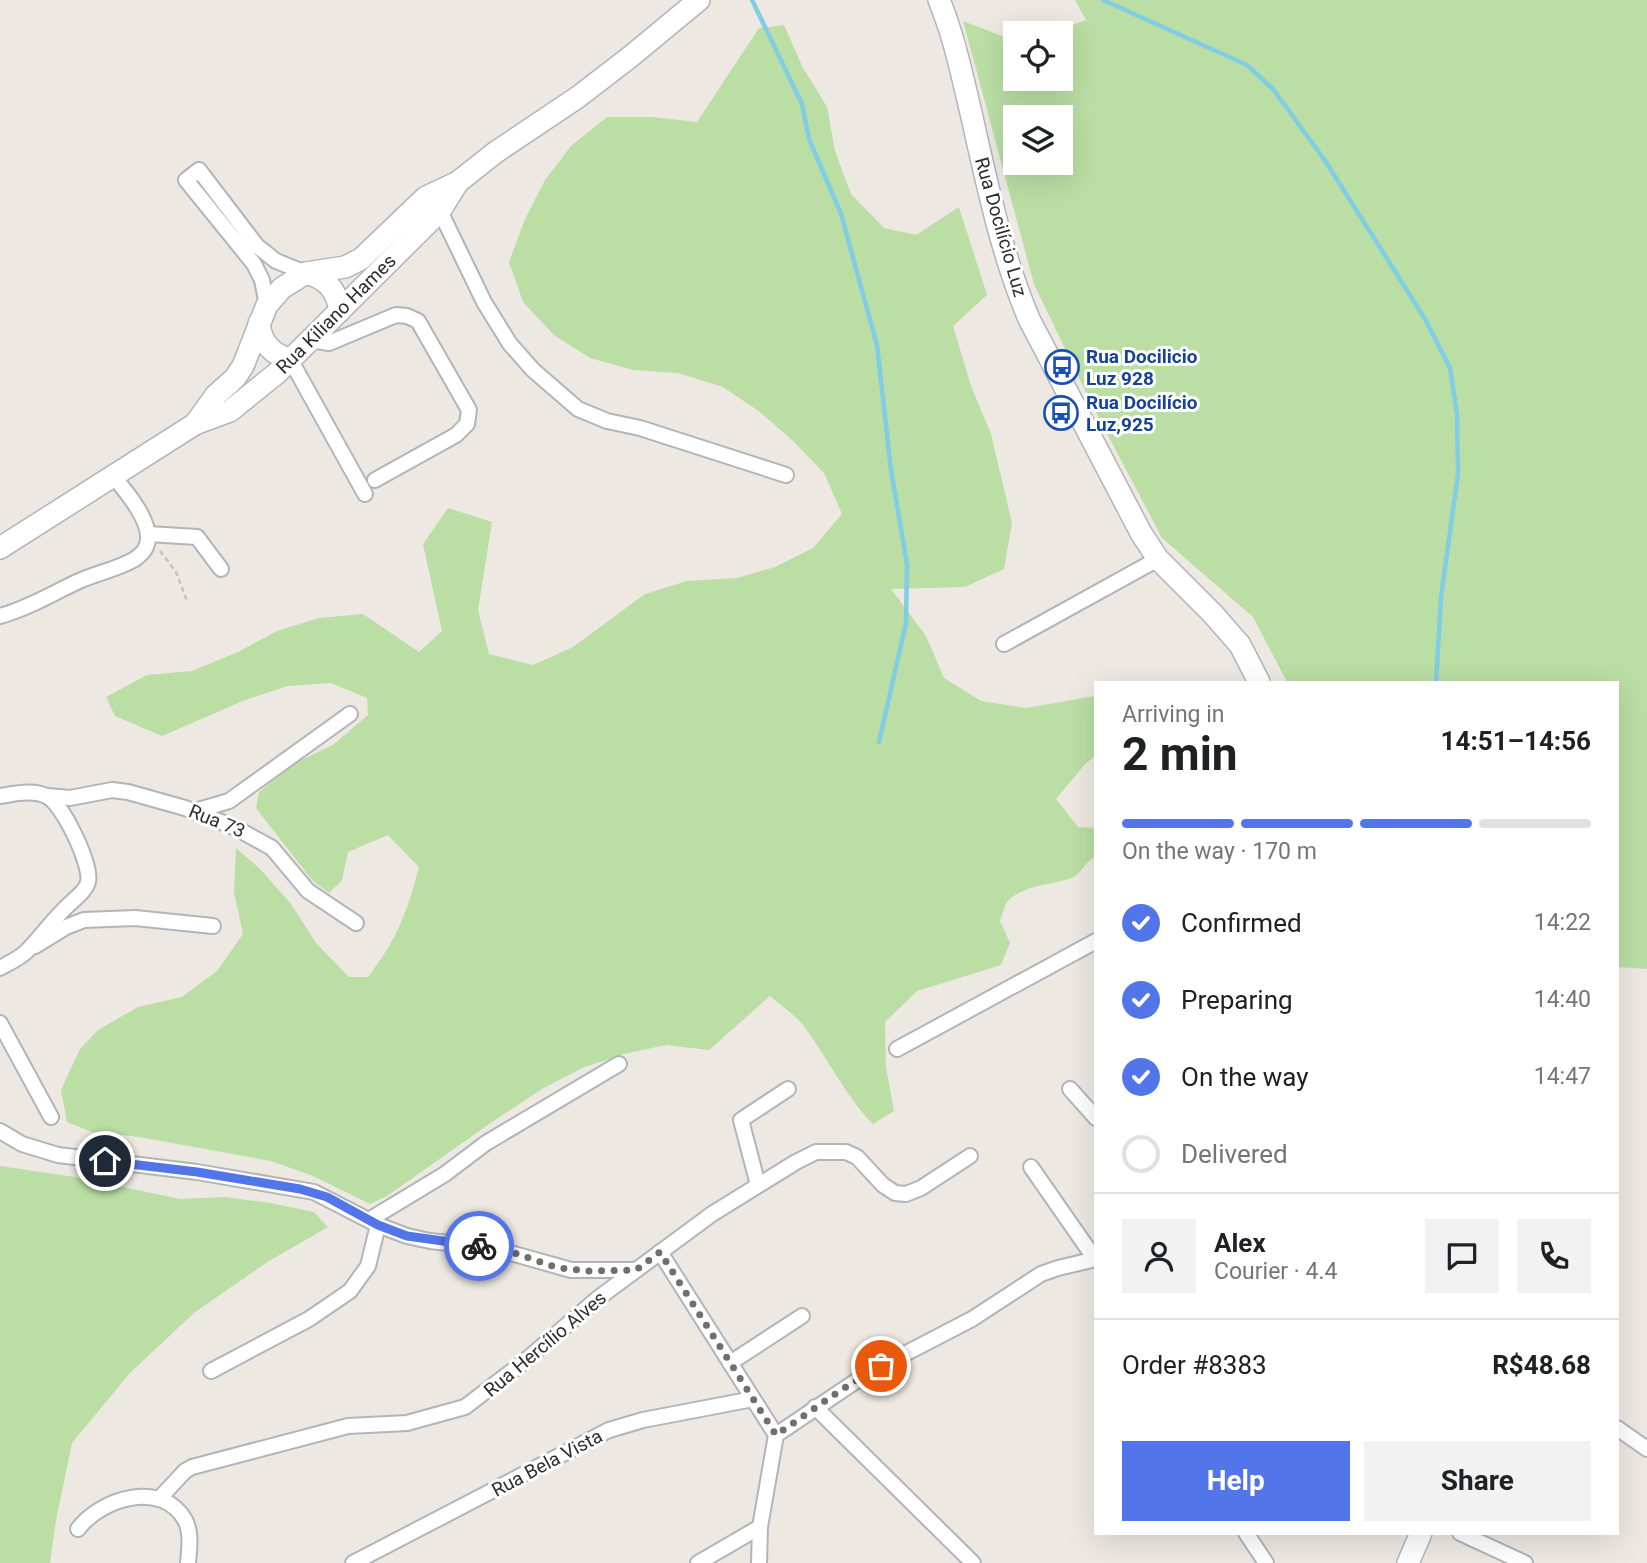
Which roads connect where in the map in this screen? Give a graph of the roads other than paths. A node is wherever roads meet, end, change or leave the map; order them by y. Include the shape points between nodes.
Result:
1 (699, 0) edge
2 (940, 0) edge
3 (458, 182) junction
4 (440, 211) junction
5 (306, 273) junction
6 (340, 310) junction
7 (263, 314) junction
8 (311, 340) junction
9 (290, 359) junction
10 (195, 424) junction
11 (786, 475) dead end
12 (113, 476) junction
13 (375, 480) dead end
14 (365, 494) dead end
15 (148, 537) junction
16 (0, 548) edge
17 (1158, 559) junction
18 (220, 569) dead end
19 (0, 616) edge
20 (1004, 644) dead end
21 (1259, 681) edge
22 (350, 715) dead end
23 (0, 796) edge
24 (47, 796) junction
25 (195, 811) junction
26 (356, 923) dead end
27 (213, 926) dead end
28 (1094, 942) edge
29 (28, 950) junction
30 (0, 968) edge
31 (0, 1023) edge
32 (897, 1049) dead end
33 (618, 1065) dead end
34 (788, 1089) dead end
35 (1070, 1089) dead end
36 (1094, 1116) edge
37 (51, 1117) dead end
38 (0, 1131) edge
39 (970, 1156) dead end
40 (1031, 1167) dead end
41 (758, 1185) junction
42 (373, 1222) junction
43 (660, 1252) junction
44 (1094, 1258) edge
45 (1094, 1259) edge
46 (636, 1270) junction
47 (802, 1316) dead end
48 (730, 1363) junction
49 (211, 1371) dead end
50 (753, 1399) junction
51 (815, 1407) junction
52 (1619, 1429) edge
53 (776, 1435) junction
54 (1647, 1449) edge
55 (159, 1499) junction
56 (760, 1527) junction
57 (78, 1529) dead end
58 (1247, 1535) edge
59 (1419, 1535) edge
60 (1464, 1535) edge
61 (188, 1563) edge
62 (353, 1563) edge
63 (698, 1563) edge
64 (759, 1563) edge
65 (974, 1563) edge
66 (1266, 1563) edge
67 (1408, 1563) edge
68 (1525, 1563) edge

1 - 3 main road, Rua Kiliano Hames via 620,65
2 - 17 main road, Rua Docilício Luz via 1016,290 1044,352
3 - 4 main road, Rua Kiliano Hames
3 - 5 main road, Rua Kiliano Hames via 426,197 361,259 345,267
4 - 6 main road, Rua Kiliano Hames
4 - 11 street via 510,344 578,409
5 - 6 main road via 331,286
5 - 7 main road, Rua Kiliano Hames via 282,288
5 - 7 street via 266,254 199,170 186,180 254,264 262,280
6 - 8 main road, Rua Kiliano Hames
7 - 9 main road via 262,337 270,349
7 - 10 main road, Rua Kiliano Hames via 243,366
8 - 9 main road, Rua Kiliano Hames
8 - 13 street via 329,342 396,315 407,316 418,321 469,410 467,424 456,435
9 - 10 main road, Rua Kiliano Hames via 230,411
9 - 14 street
10 - 12 main road, Rua Kiliano Hames
12 - 15 street via 131,498
12 - 16 main road, Rua Kiliano Hames
15 - 18 street via 197,537
15 - 19 street via 146,548 134,559
17 - 20 street
17 - 21 main road, Rua Docilício Luz via 1224,625
22 - 25 street via 229,801
23 - 24 street, Rua 73
24 - 25 street, Rua 73 via 70,798 112,790
24 - 29 street via 58,805 86,861 88,882
25 - 26 street, Rua 73 via 272,849 308,891
27 - 29 street via 135,918 84,920
28 - 32 street
29 - 30 street
31 - 37 street
33 - 42 street via 486,1143
34 - 41 street via 741,1120
35 - 36 street
38 - 42 street via 22,1144 58,1155 300,1189 327,1197
39 - 41 street, Rua Hercílio Alves via 906,1194 895,1194 883,1185 857,1157 830,1150 816,1152
40 - 44 street
41 - 43 street, Rua Hercílio Alves
42 - 46 street via 407,1236 501,1249 571,1270
42 - 49 street via 368,1266 350,1291 309,1319
43 - 46 street, Rua Hercílio Alves
43 - 48 street
45 - 51 street via 1041,1275
46 - 55 street, Rua Hercílio Alves via 465,1407 407,1423 348,1426 192,1467
47 - 48 street
48 - 50 street
50 - 53 street
50 - 62 street, Rua Bela Vista via 609,1430
51 - 53 street
51 - 65 street
52 - 54 street
53 - 56 street
55 - 57 street via 131,1496 97,1512
55 - 61 street via 184,1518 190,1538
56 - 63 street
56 - 64 street
58 - 66 street
59 - 67 main road
60 - 68 street

